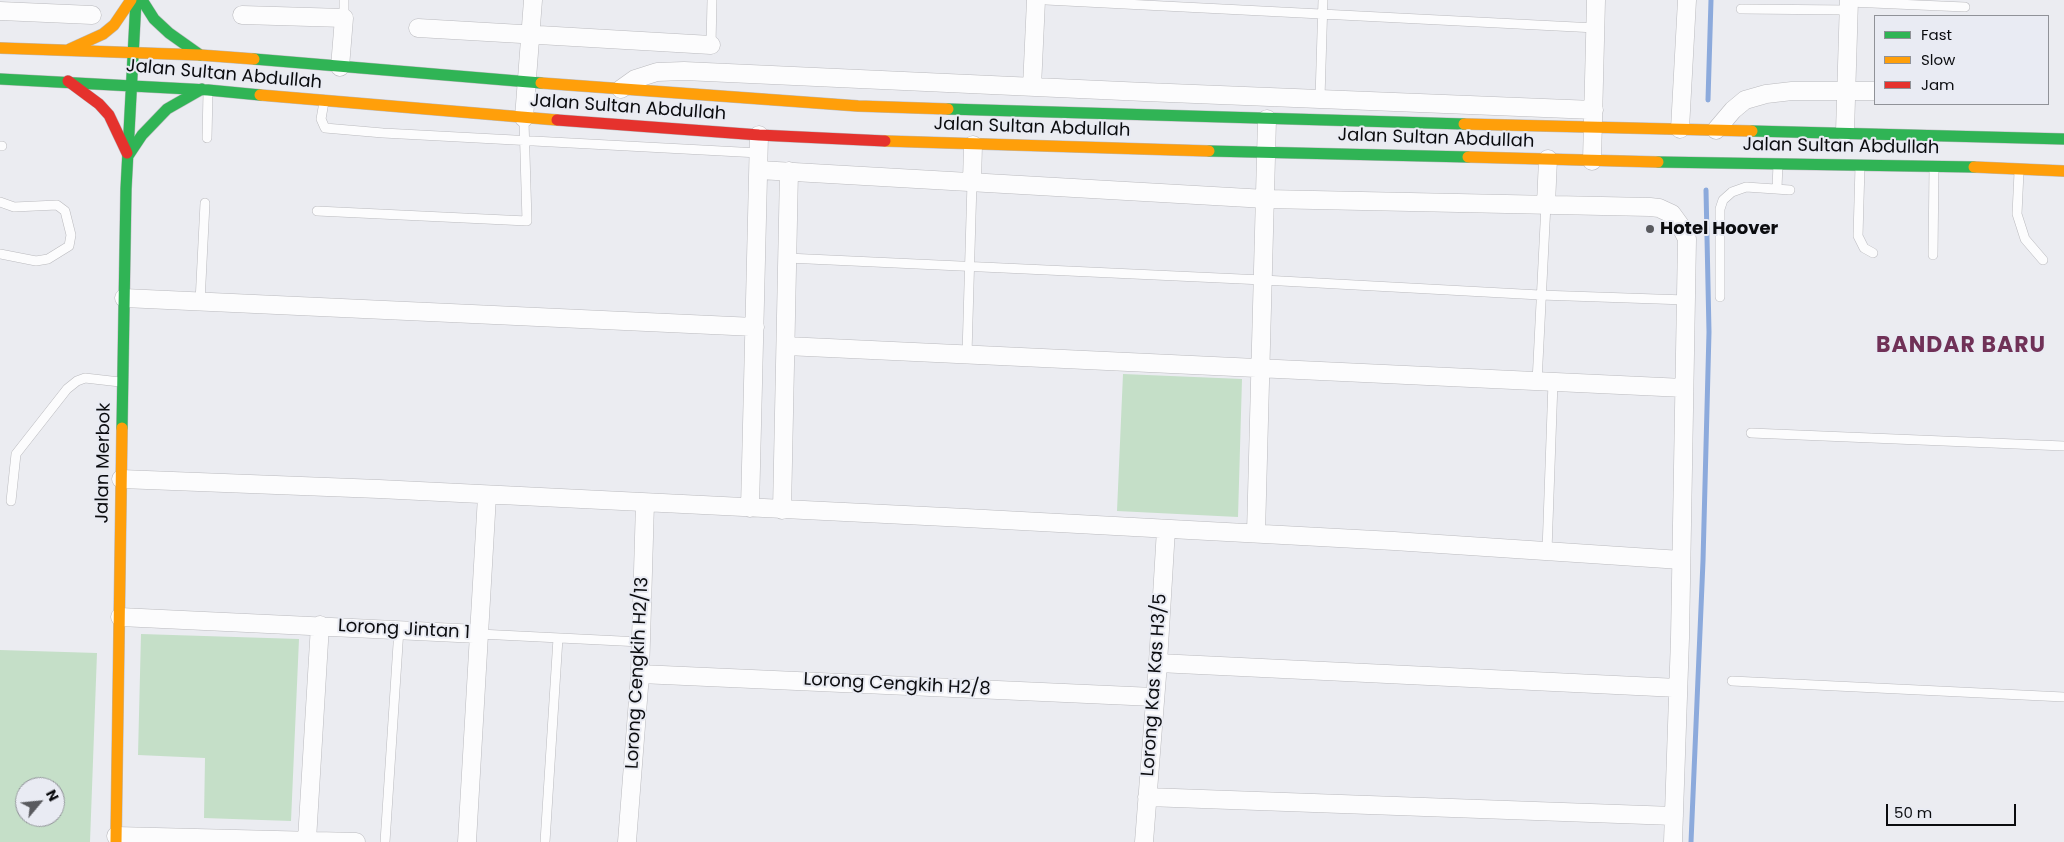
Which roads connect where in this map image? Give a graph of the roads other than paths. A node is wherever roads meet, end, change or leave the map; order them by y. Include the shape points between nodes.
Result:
1 (131, 0) edge
2 (136, 0) edge
3 (142, 0) edge
4 (344, 0) edge
5 (533, 0) edge
6 (712, 0) edge
7 (1036, 0) edge
8 (1046, 0) edge
9 (1323, 0) edge
10 (1596, 0) edge
11 (1687, 0) edge
12 (1849, 4) edge
13 (1964, 7) dead end
14 (1741, 8) dead end
15 (0, 10) edge
16 (1322, 14) junction
17 (92, 15) dead end
18 (242, 15) dead end
19 (344, 18) junction
20 (418, 28) dead end
21 (1596, 28) junction
22 (530, 34) junction
23 (711, 45) joint
24 (0, 48) edge
25 (65, 51) junction
26 (133, 53) junction
27 (200, 55) junction
28 (340, 67) junction
29 (0, 79) edge
30 (68, 81) junction
31 (527, 81) junction
32 (132, 85) junction
33 (1032, 87) junction
34 (621, 89) junction
35 (205, 90) junction
36 (1847, 90) junction
37 (1874, 91) edge
38 (1320, 98) junction
39 (324, 100) junction
40 (1594, 110) junction
41 (524, 118) junction
42 (1267, 118) junction
43 (1593, 128) junction
44 (1680, 129) junction
45 (1716, 130) junction
46 (759, 135) junction
47 (207, 138) dead end
48 (1849, 138) junction
49 (2064, 139) edge
50 (525, 140) junction
51 (973, 145) junction
52 (1832, 145) dead end
53 (1267, 152) junction
54 (1816, 154) dead end
55 (128, 156) junction
56 (1863, 158) junction
57 (1548, 159) junction
58 (759, 161) junction
59 (1592, 161) junction
60 (1778, 163) junction
61 (1793, 164) junction
62 (1934, 165) junction
63 (2019, 169) junction
64 (789, 171) junction
65 (2064, 171) edge
66 (972, 182) junction
67 (1777, 188) junction
68 (1790, 190) dead end
69 (1266, 199) junction
70 (0, 202) edge
71 (205, 203) dead end
72 (1546, 204) junction
73 (317, 211) dead end
74 (1873, 253) dead end
75 (0, 254) edge
76 (1933, 254) dead end
77 (788, 258) junction
78 (2043, 260) dead end
79 (970, 268) junction
80 (1263, 280) junction
81 (1540, 295) junction
82 (1720, 297) dead end
83 (124, 298) junction
84 (1686, 300) junction
85 (200, 302) junction
86 (755, 327) junction
87 (786, 346) junction
88 (967, 354) junction
89 (1261, 367) junction
90 (122, 382) junction
91 (1545, 382) junction
92 (1684, 388) junction
93 (1751, 433) dead end
94 (2064, 446) edge
95 (121, 479) junction
96 (486, 496) junction
97 (11, 501) dead end
98 (645, 503) junction
99 (750, 508) junction
100 (782, 510) junction
101 (1166, 529) junction
102 (1256, 533) junction
103 (1547, 551) junction
104 (1681, 560) junction
105 (120, 617) junction
106 (320, 625) junction
107 (399, 629) junction
108 (479, 634) junction
109 (558, 638) junction
110 (641, 642) junction
111 (1158, 663) junction
112 (640, 674) junction
113 (1732, 680) dead end
114 (1678, 688) junction
115 (1154, 697) junction
116 (2064, 697) edge
117 (1147, 797) junction
118 (1674, 816) junction
119 (116, 839) edge
120 (307, 840) junction
121 (356, 842) edge
122 (385, 842) edge
123 (467, 842) edge
124 (545, 842) edge
125 (627, 842) edge
126 (1144, 842) edge
127 (1673, 842) edge

1 - 25 main road via 114,25 103,34
2 - 26 main road, Jalan Merbok
3 - 27 main road via 154,20
4 - 19 lane
5 - 22 street
6 - 23 lane
7 - 33 street
8 - 16 lane
9 - 16 lane
10 - 21 street
11 - 44 street
12 - 13 lane
12 - 14 lane
12 - 36 street
15 - 17 street
16 - 21 lane
16 - 38 lane
18 - 19 street
19 - 28 street
20 - 22 street
21 - 40 street
22 - 23 street
22 - 31 street
24 - 25 main road, Jalan Sultan Abdullah
25 - 26 main road, Jalan Sultan Abdullah
26 - 27 main road, Jalan Sultan Abdullah
26 - 32 main road, Jalan Merbok
27 - 28 main road, Jalan Sultan Abdullah
28 - 31 main road, Jalan Sultan Abdullah
29 - 30 main road, Jalan Sultan Abdullah
30 - 32 main road, Jalan Sultan Abdullah
30 - 55 main road via 109,114
31 - 34 main road, Jalan Sultan Abdullah
31 - 41 street
32 - 35 main road, Jalan Sultan Abdullah
32 - 55 main road, Jalan Merbok
33 - 34 street via 684,71 657,72 635,79
33 - 38 street
34 - 42 main road, Jalan Sultan Abdullah via 858,106
35 - 39 main road, Jalan Sultan Abdullah
35 - 47 lane
35 - 55 main road via 167,109 142,135
36 - 37 street
36 - 45 street via 1766,94 1745,100
36 - 48 street
38 - 40 street
39 - 41 main road, Jalan Sultan Abdullah
39 - 50 lane via 320,119 325,128
40 - 43 street
41 - 46 main road, Jalan Sultan Abdullah
41 - 50 lane
42 - 43 main road, Jalan Sultan Abdullah
42 - 53 street
43 - 44 main road, Jalan Sultan Abdullah
43 - 59 street
44 - 45 main road, Jalan Sultan Abdullah
45 - 48 main road, Jalan Sultan Abdullah
46 - 51 main road, Jalan Sultan Abdullah
46 - 58 street
48 - 49 main road, Jalan Sultan Abdullah
48 - 52 main road
50 - 58 lane
50 - 73 lane via 527,221
51 - 53 main road, Jalan Sultan Abdullah
51 - 66 street
53 - 57 main road, Jalan Sultan Abdullah
53 - 69 street
54 - 61 main road
55 - 83 main road, Jalan Merbok
56 - 61 main road, Jalan Sultan Abdullah
56 - 62 main road, Jalan Sultan Abdullah via 1894,164
56 - 74 lane via 1858,236 1864,248
57 - 59 main road, Jalan Sultan Abdullah
57 - 72 street
58 - 64 street
58 - 86 street
59 - 60 main road, Jalan Sultan Abdullah
60 - 61 main road, Jalan Sultan Abdullah
60 - 67 lane
62 - 63 main road, Jalan Sultan Abdullah
62 - 76 lane
63 - 65 main road, Jalan Sultan Abdullah
63 - 78 lane via 2017,214 2025,239
64 - 66 street
64 - 77 street
66 - 69 street
66 - 79 lane
67 - 68 lane
67 - 82 lane via 1746,188 1732,192 1722,200
69 - 72 street
69 - 80 street
70 - 75 lane via 14,207 57,205 65,211 71,235 69,246 48,259 36,261
71 - 85 lane
72 - 81 lane
72 - 84 street via 1650,206 1672,214 1687,239
77 - 79 lane
77 - 87 street
79 - 80 lane
79 - 88 lane
80 - 81 lane
80 - 89 street
81 - 84 lane
81 - 91 lane
83 - 85 street
83 - 90 main road, Jalan Merbok
84 - 92 street
85 - 86 street
86 - 99 street
87 - 88 street
87 - 100 street
88 - 89 street
89 - 91 street
89 - 102 street
90 - 95 main road, Jalan Merbok
90 - 97 lane via 85,378 67,389 16,454
91 - 92 street
91 - 103 lane
92 - 104 street
93 - 94 lane
95 - 96 street
95 - 105 main road, Jalan Merbok
96 - 98 street
96 - 108 street
98 - 99 street
98 - 110 street, Lorong Cengkih H2/13
99 - 100 street
100 - 101 street
101 - 102 street
101 - 111 street, Lorong Kas Kas H3/5
102 - 103 street
103 - 104 street
104 - 114 street
105 - 106 street, Lorong Jintan 1
105 - 119 main road, Jalan Merbok
106 - 107 street, Lorong Jintan 1
106 - 120 street
107 - 108 street, Lorong Jintan 1
107 - 122 lane
108 - 109 lane
108 - 123 street, Lorong Jintan 1
109 - 110 lane
109 - 124 lane
110 - 112 street, Lorong Cengkih H2/13
111 - 114 street
111 - 115 street, Lorong Kas Kas H3/5
112 - 115 street, Lorong Cengkih H2/8
112 - 125 street, Lorong Cengkih H2/13
113 - 116 lane
114 - 118 street
115 - 117 street, Lorong Kas Kas H3/5
117 - 118 street
117 - 126 street, Lorong Kas Kas H3/5
118 - 127 street
119 - 120 street
120 - 121 street

